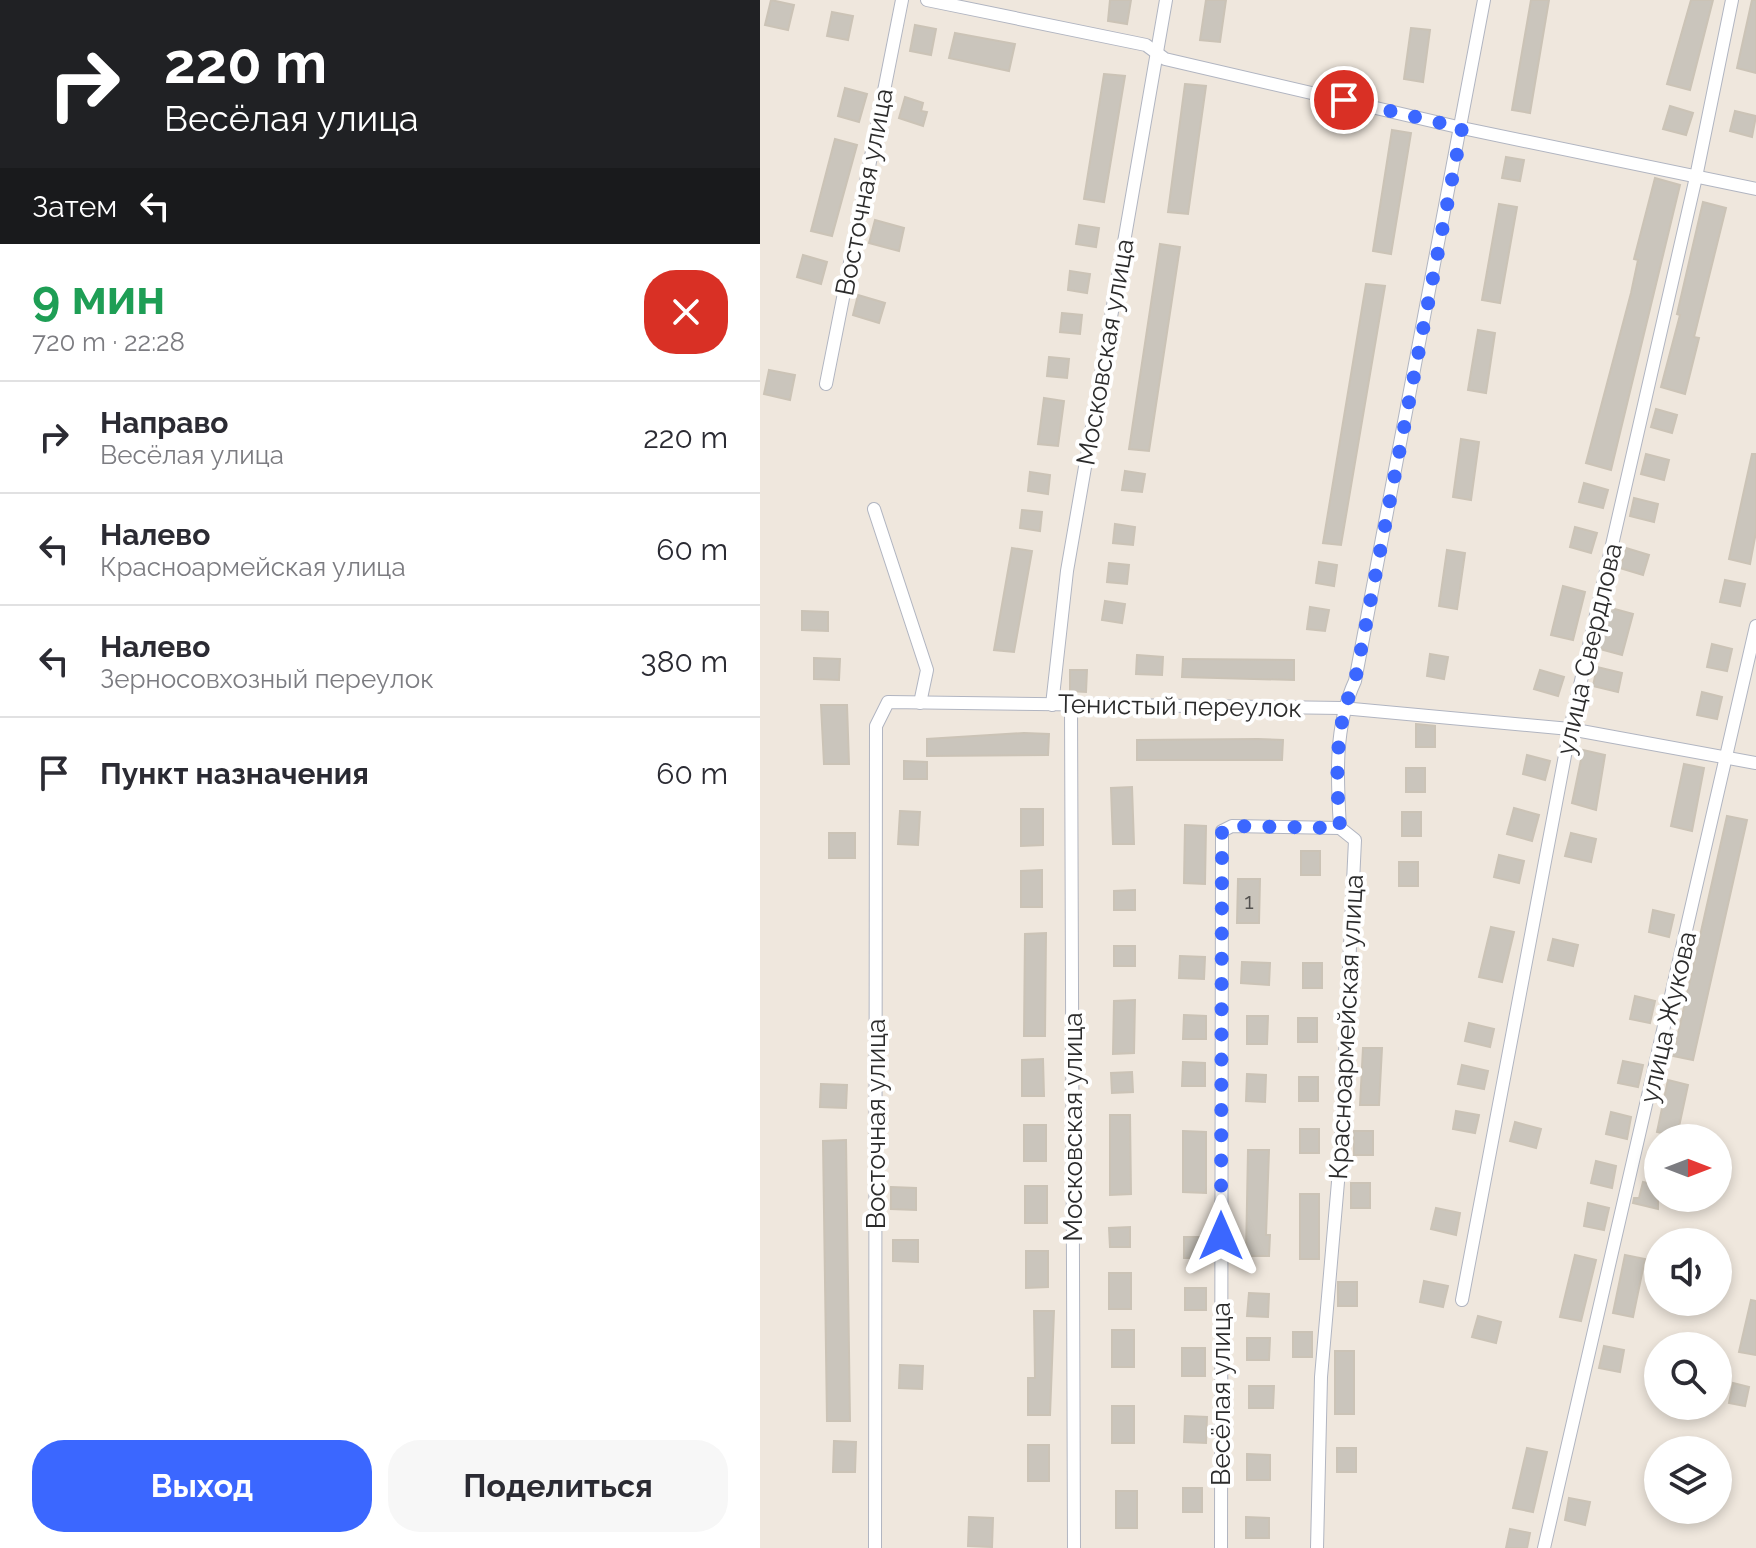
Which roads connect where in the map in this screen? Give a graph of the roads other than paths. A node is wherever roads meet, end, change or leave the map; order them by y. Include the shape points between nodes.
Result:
1 (902, 0) edge
2 (928, 0) edge
3 (1166, 0) edge
4 (1484, 0) edge
5 (1732, 0) edge
6 (1156, 53) junction
7 (1462, 128) junction
8 (1696, 177) junction
9 (1756, 189) edge
10 (826, 384) dead end
11 (874, 509) dead end
12 (1756, 626) edge
13 (888, 702) joint
14 (920, 703) junction
15 (1052, 705) junction
16 (1071, 705) junction
17 (1342, 708) junction
18 (1570, 729) junction
19 (1728, 758) junction
20 (1756, 763) edge
21 (1340, 828) junction
22 (1462, 1300) dead end
23 (875, 1548) edge
24 (1074, 1548) edge
25 (1221, 1548) edge
26 (1317, 1548) edge
27 (1544, 1548) edge

1 - 10 street, Восточная улица
2 - 6 street via 1146,45
3 - 6 street, Московская улица
4 - 7 street, Красноармейская улица
5 - 8 street, улица Свердлова
6 - 7 street
6 - 15 street, Московская улица via 1067,571
7 - 8 street
7 - 17 street, Красноармейская улица via 1355,681
8 - 9 street
8 - 18 street, улица Свердлова
11 - 14 street via 927,670
12 - 19 street, улица Жукова
13 - 14 street, Тенистый переулок
13 - 23 street, Восточная улица via 876,726
14 - 15 street, Тенистый переулок
15 - 16 street, Тенистый переулок
16 - 17 street, Тенистый переулок
16 - 24 street, Московская улица
17 - 18 street, Тенистый переулок
17 - 21 street, Красноармейская улица
18 - 19 street, Тенистый переулок
18 - 22 street, улица Свердлова
19 - 20 street, Тенистый переулок
19 - 27 street, улица Жукова
21 - 25 street, Весёлая улица via 1232,826 1222,831
21 - 26 street, Красноармейская улица via 1355,840 1340,1159 1321,1377

